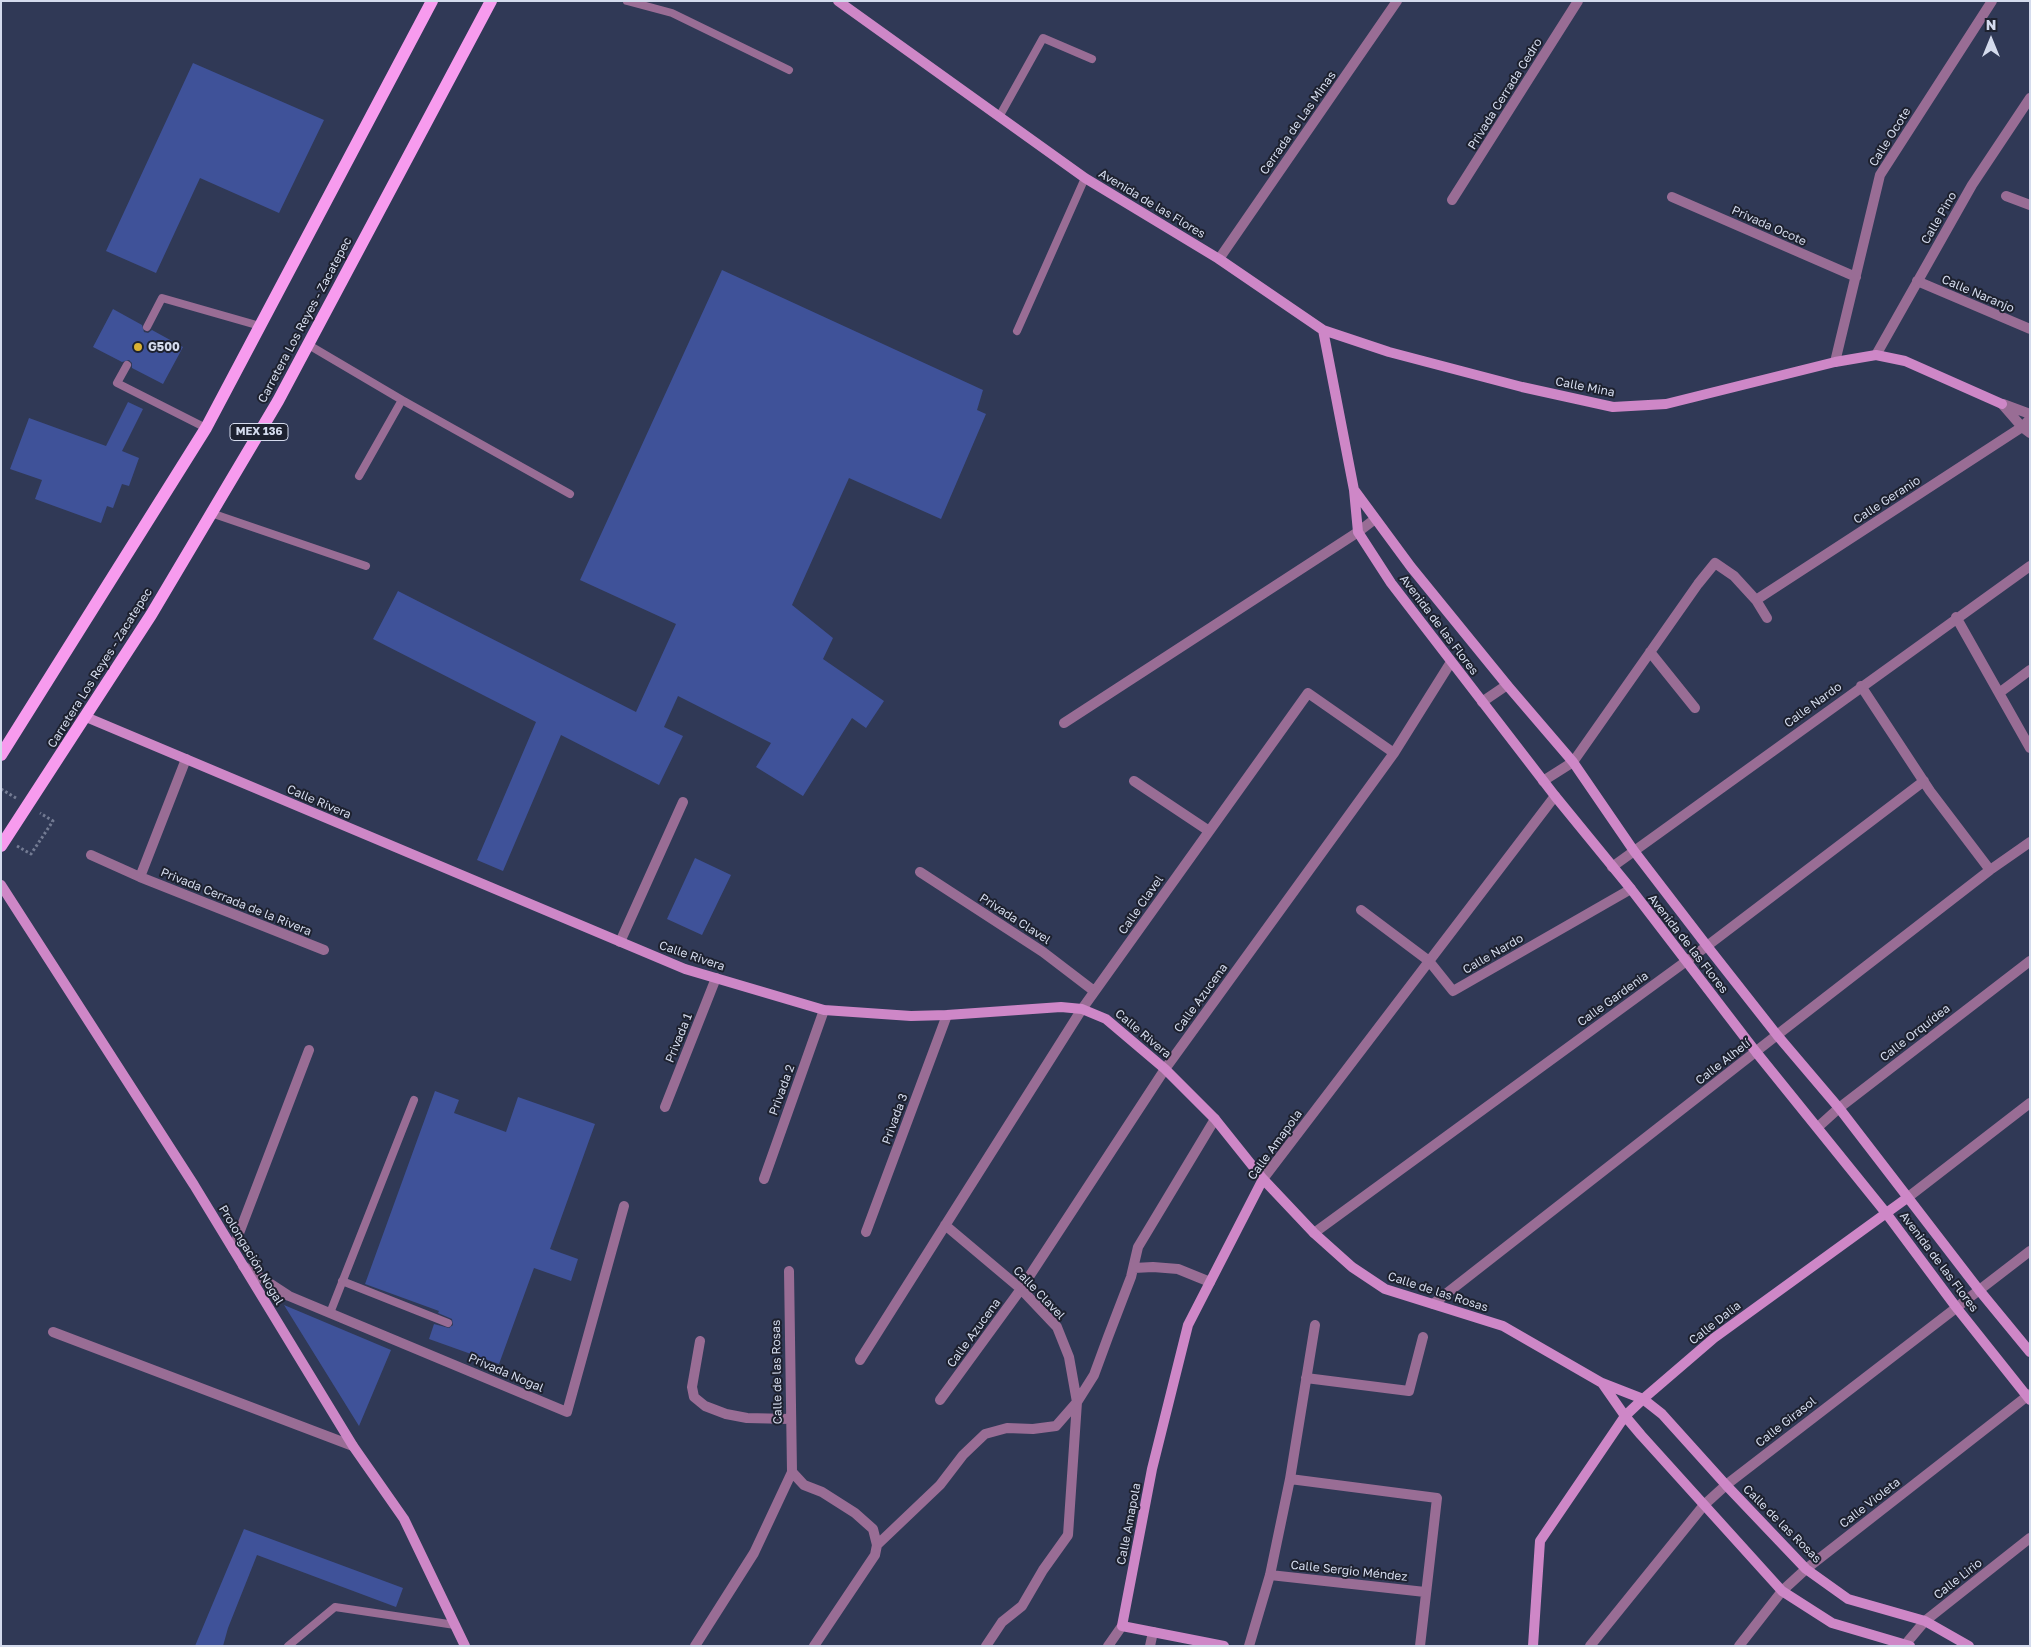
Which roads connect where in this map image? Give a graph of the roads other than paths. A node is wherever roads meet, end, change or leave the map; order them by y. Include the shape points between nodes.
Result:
1 (432, 1) edge
2 (491, 1) edge
3 (627, 1) edge
4 (838, 1) edge
5 (1397, 1) edge
6 (1578, 1) edge
7 (1992, 1) edge
8 (1092, 59) dead end
9 (789, 70) dead end
10 (2030, 98) edge
11 (999, 117) junction
12 (1085, 178) junction
13 (2006, 196) dead end
14 (1672, 197) dead end
15 (1452, 200) dead end
16 (2030, 205) edge
17 (1218, 259) junction
18 (1856, 277) junction
19 (1917, 281) junction
20 (260, 326) junction
21 (147, 327) dead end
22 (2030, 329) edge
23 (1323, 330) junction
24 (1017, 331) dead end
25 (307, 344) junction
26 (1876, 355) junction
27 (1835, 362) junction
28 (127, 365) dead end
29 (402, 400) junction
30 (2002, 404) junction
31 (2030, 414) edge
32 (2030, 419) edge
33 (206, 428) junction
34 (2026, 430) edge
35 (360, 476) dead end
36 (1354, 490) junction
37 (570, 494) dead end
38 (211, 513) junction
39 (1375, 519) junction
40 (1358, 532) junction
41 (366, 566) dead end
42 (2030, 566) edge
43 (1756, 600) junction
44 (1956, 617) junction
45 (1767, 618) dead end
46 (1650, 652) junction
47 (1451, 662) junction
48 (2030, 670) edge
49 (1508, 686) junction
50 (1861, 686) junction
51 (1999, 693) junction
52 (1482, 702) junction
53 (1696, 708) dead end
54 (86, 717) junction
55 (1064, 723) dead end
56 (2030, 748) edge
57 (1394, 752) junction
58 (1, 754) edge
59 (186, 759) junction
60 (1573, 762) junction
61 (1543, 780) junction
62 (1134, 781) dead end
63 (1924, 782) junction
64 (1555, 796) junction
65 (683, 802) dead end
66 (1209, 831) junction
67 (2030, 842) edge
68 (1, 846) edge
69 (1634, 851) junction
70 (91, 855) dead end
71 (1612, 867) junction
72 (1990, 870) junction
73 (920, 872) dead end
74 (140, 877) junction
75 (1, 885) edge
76 (1631, 889) junction
77 (1361, 910) dead end
78 (620, 942) junction
79 (1707, 946) junction
80 (324, 950) dead end
81 (1429, 961) junction
82 (1686, 961) junction
83 (2030, 961) edge
84 (716, 978) junction
85 (1094, 992) junction
86 (1082, 1009) junction
87 (824, 1010) junction
88 (947, 1015) junction
89 (1777, 1035) junction
90 (309, 1050) dead end
91 (1756, 1052) junction
92 (1165, 1069) junction
93 (414, 1100) dead end
94 (2030, 1103) edge
95 (665, 1107) dead end
96 (1839, 1108) junction
97 (1215, 1118) junction
98 (1818, 1127) junction
99 (764, 1178) dead end
100 (1263, 1179) junction
101 (1907, 1198) junction
102 (624, 1206) dead end
103 (1886, 1213) junction
104 (945, 1225) junction
105 (866, 1232) dead end
106 (1314, 1233) junction
107 (233, 1249) junction
108 (2030, 1251) edge
109 (243, 1266) junction
110 (1134, 1268) junction
111 (789, 1271) dead end
112 (342, 1281) junction
113 (1210, 1282) junction
114 (1021, 1289) junction
115 (1979, 1290) junction
116 (1433, 1304) junction
117 (1956, 1306) junction
118 (330, 1313) junction
119 (448, 1323) dead end
120 (1314, 1325) dead end
121 (54, 1332) dead end
122 (1423, 1337) dead end
123 (700, 1341) dead end
124 (2030, 1352) edge
125 (860, 1360) dead end
126 (1306, 1378) junction
127 (1602, 1383) junction
128 (2029, 1397) edge
129 (1642, 1399) junction
130 (940, 1400) dead end
131 (1077, 1402) junction
132 (1625, 1416) junction
133 (790, 1419) junction
134 (353, 1446) junction
135 (792, 1472) junction
136 (1290, 1479) junction
137 (1726, 1486) junction
138 (1704, 1505) junction
139 (2030, 1538) edge
140 (877, 1545) junction
141 (1806, 1569) junction
142 (1270, 1575) junction
143 (1782, 1591) junction
144 (1425, 1592) junction
145 (1924, 1621) junction
146 (455, 1625) junction
147 (1122, 1626) junction
148 (1153, 1632) junction
149 (1907, 1645) edge
150 (288, 1646) edge
151 (465, 1646) edge
152 (695, 1646) edge
153 (814, 1646) edge
154 (986, 1646) edge
155 (1108, 1646) edge
156 (1150, 1646) edge
157 (1224, 1646) edge
158 (1248, 1646) edge
159 (1420, 1646) edge
160 (1533, 1646) edge
161 (1590, 1646) edge
162 (1739, 1646) edge
163 (1969, 1646) edge

1 - 20 main road
2 - 25 main road, Carretera Los Reyes - Zacatepec / MEX 136
3 - 9 lane via 672,13
4 - 11 main road, Avenida de las Flores
5 - 17 street, Cerrada de Las Minas
6 - 15 street, Privada Cerrada Cedro
7 - 18 street, Calle Ocote via 1880,175
8 - 11 lane via 1043,38
10 - 19 street, Calle Pino via 1972,185
11 - 12 main road, Avenida de las Flores
12 - 17 main road, Avenida de las Flores
12 - 24 lane
13 - 16 street
14 - 18 street, Privada Ocote
17 - 23 main road, Avenida de las Flores
18 - 27 street, Calle Ocote
19 - 22 street, Calle Naranjo
19 - 26 street, Calle Pino
20 - 21 lane via 162,298
20 - 33 main road
23 - 27 main road, Calle Mina via 1389,352 1613,407 1666,404
23 - 36 main road, Avenida de las Flores
25 - 29 lane
25 - 38 main road, Carretera Los Reyes - Zacatepec / MEX 136
26 - 27 main road, Calle Mina
26 - 30 main road via 1905,361
28 - 33 lane via 117,384
29 - 35 lane
29 - 37 lane
30 - 31 street
30 - 34 street
32 - 34 street, Calle Geranio
33 - 58 main road
34 - 43 street, Calle Geranio
36 - 39 main road, Avenida de las Flores
36 - 40 main road, Avenida de las Flores
38 - 41 lane
38 - 54 main road, Carretera Los Reyes - Zacatepec / MEX 136
39 - 40 street
39 - 49 main road, Avenida de las Flores
40 - 47 main road, Avenida de las Flores via 1391,583
40 - 55 street
42 - 44 street, Calle Nardo
43 - 45 street
43 - 46 street via 1734,576 1715,563
44 - 50 street, Calle Nardo
44 - 51 street
46 - 53 street
46 - 60 street
47 - 52 main road, Avenida de las Flores
47 - 57 street, Calle Azucena
48 - 51 street
49 - 52 street
49 - 60 main road, Avenida de las Flores
50 - 63 street
50 - 69 street, Calle Nardo
51 - 56 street
52 - 61 main road, Avenida de las Flores
54 - 59 main road, Calle Rivera
54 - 68 main road, Carretera Los Reyes - Zacatepec / MEX 136
57 - 66 street, Calle Clavel via 1308,693
57 - 92 street, Calle Azucena
59 - 74 street, Privada Cerrada de la Rivera
59 - 78 main road, Calle Rivera
60 - 61 street
60 - 69 main road, Avenida de las Flores
61 - 64 main road, Avenida de las Flores
62 - 66 street
63 - 72 street
63 - 79 street, Calle Gardenia
64 - 71 main road, Avenida de las Flores
64 - 81 street, Calle Amapola
65 - 78 street
66 - 85 street, Calle Clavel
67 - 72 street, Calle Alhelí
69 - 71 street, Calle Nardo
69 - 79 main road, Avenida de las Flores
70 - 74 street, Privada Cerrada de la Rivera
71 - 76 main road, Avenida de las Flores
72 - 89 street, Calle Alhelí
73 - 85 street, Privada Clavel via 1043,952
74 - 80 street, Privada Cerrada de la Rivera
75 - 107 main road, Prolongación Nogal
76 - 81 street, Calle Nardo via 1453,992
76 - 82 main road, Avenida de las Flores
77 - 81 street
78 - 84 main road, Calle Rivera
79 - 82 street, Calle Gardenia
79 - 89 main road, Avenida de las Flores
81 - 100 street, Calle Amapola
82 - 91 main road, Avenida de las Flores
82 - 106 street, Calle Gardenia
83 - 96 street, Calle Orquídea
84 - 87 main road, Calle Rivera
84 - 95 street, Privada 1
85 - 86 street, Calle Clavel
86 - 88 main road, Calle Rivera via 1061,1007
86 - 92 main road, Calle Rivera via 1106,1019
86 - 104 street, Calle Clavel
87 - 88 main road, Calle Rivera
87 - 99 street, Privada 2
88 - 105 street, Privada 3
89 - 91 street, Calle Alhelí
89 - 96 main road, Avenida de las Flores
90 - 107 street
91 - 98 main road, Avenida de las Flores
91 - 116 street, Calle Alhelí
92 - 97 main road, Calle Rivera
92 - 114 street, Calle Azucena
93 - 112 lane
94 - 101 street, Calle Dalia
96 - 98 street, Calle Orquídea
96 - 101 main road, Avenida de las Flores
97 - 100 main road, Calle Rivera
97 - 110 street via 1138,1247
98 - 103 main road, Avenida de las Flores
100 - 106 main road, Calle de las Rosas
100 - 113 main road, Calle Amapola
101 - 103 main road, Calle Dalia
101 - 115 main road, Avenida de las Flores
102 - 118 street, Privada Nogal via 567,1412
103 - 117 main road, Avenida de las Flores
103 - 129 main road, Calle Dalia via 1714,1338
104 - 114 street, Calle Clavel
104 - 125 street, Calle Clavel
106 - 116 main road, Calle de las Rosas via 1352,1267 1385,1290
107 - 109 main road, Prolongación Nogal
108 - 115 street, Calle Girasol
109 - 118 street, Privada Nogal via 289,1296
109 - 134 main road, Prolongación Nogal
110 - 113 street via 1178,1269
110 - 131 street via 1094,1374
111 - 133 street, Calle de las Rosas
112 - 118 lane
112 - 119 lane
113 - 147 main road, Calle Amapola via 1188,1326 1152,1469
114 - 130 street, Calle Azucena
114 - 131 street, Calle Clavel via 1056,1327 1069,1357
115 - 117 street, Calle Girasol
115 - 124 main road, Avenida de las Flores
116 - 127 main road, Calle de las Rosas via 1503,1326
117 - 128 main road, Avenida de las Flores
117 - 137 street, Calle Girasol
120 - 126 street
121 - 134 street
122 - 126 street via 1409,1391
123 - 133 street via 692,1387 694,1397 704,1406 747,1418
126 - 136 street
127 - 129 main road, Calle de las Rosas
127 - 132 main road, Calle de las Rosas
128 - 141 street, Calle Violeta
129 - 132 main road, Calle Dalia
129 - 137 main road, Calle de las Rosas via 1662,1414
131 - 140 street via 1056,1426 1007,1428 985,1434 940,1484
131 - 154 street via 1068,1535 1022,1606 1002,1622
132 - 138 main road, Calle de las Rosas
132 - 160 main road, Calle Dalia via 1540,1541
133 - 135 street, Calle de las Rosas
134 - 146 main road, Prolongación Nogal via 404,1519
135 - 140 street via 804,1484 822,1492 873,1529
135 - 152 street via 754,1553
136 - 142 street
136 - 144 street via 1437,1498
137 - 138 street, Calle Girasol
137 - 141 main road, Calle de las Rosas
138 - 143 main road, Calle de las Rosas
138 - 161 street, Calle Girasol
139 - 145 street, Calle Lirio
140 - 153 street via 876,1555
141 - 143 street, Calle Violeta
141 - 145 main road, Calle de las Rosas via 1848,1599
142 - 144 street, Calle Sergio Méndez
142 - 158 street
143 - 149 main road, Calle de las Rosas via 1832,1623
143 - 162 street, Calle Violeta
144 - 159 street
145 - 149 street, Calle Lirio
145 - 163 main road, Calle de las Rosas
146 - 150 lane via 335,1607
146 - 151 main road, Prolongación Nogal
147 - 148 main road
147 - 155 street
148 - 156 street
148 - 157 main road

